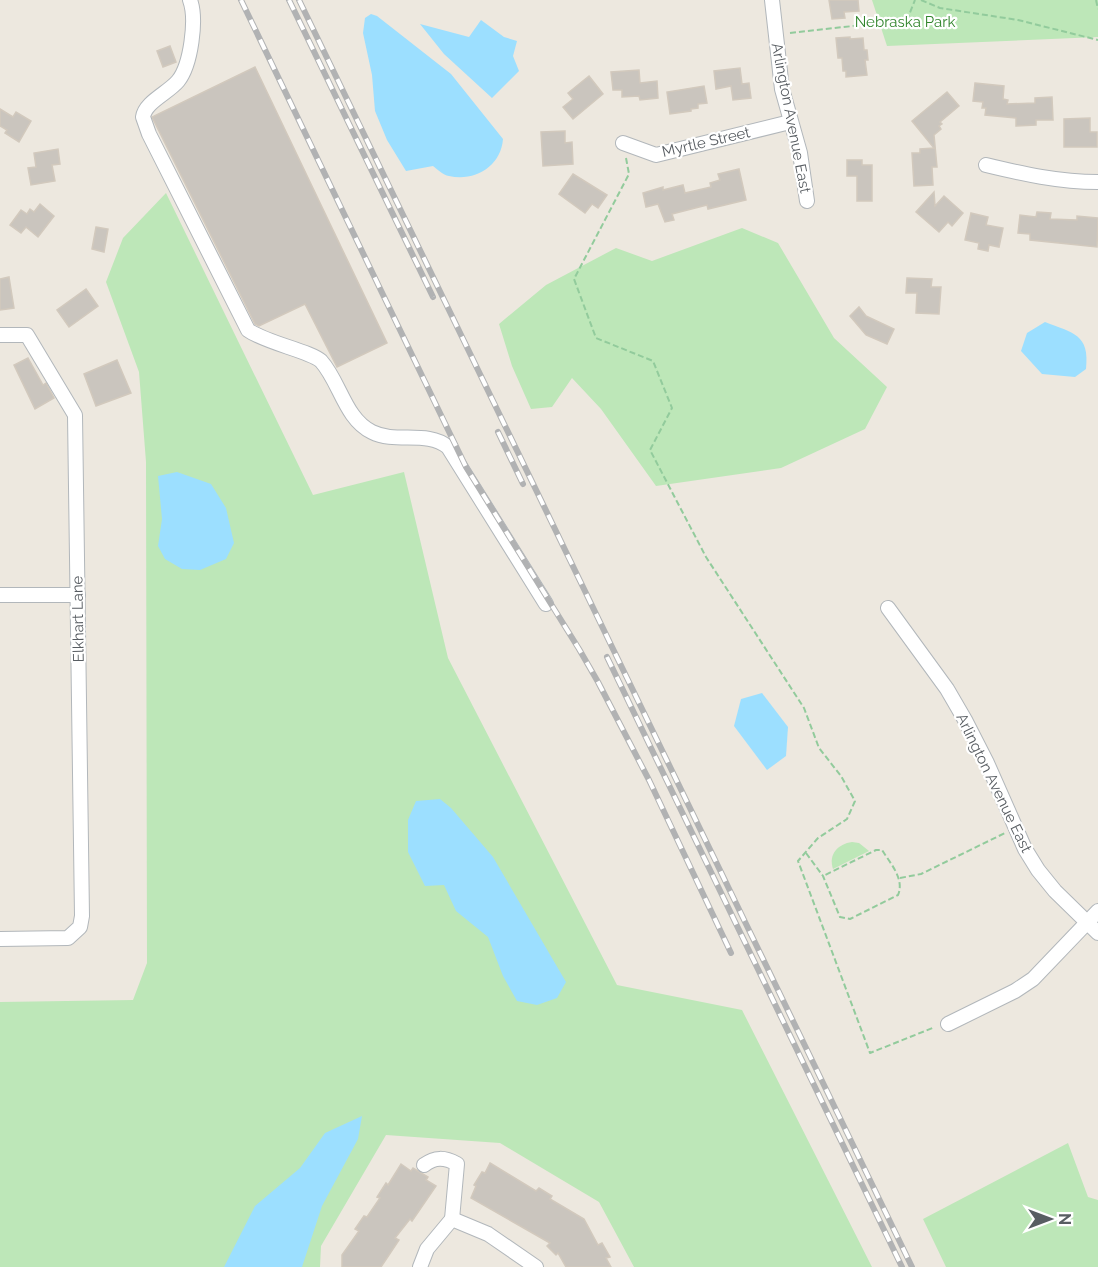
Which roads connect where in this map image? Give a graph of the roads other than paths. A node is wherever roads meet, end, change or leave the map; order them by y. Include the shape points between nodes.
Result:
1 (190, 0) edge
2 (772, 0) edge
3 (790, 122) junction
4 (622, 143) road end
5 (986, 165) dead end
6 (1098, 182) edge
7 (807, 201) dead end
8 (0, 335) edge
9 (0, 595) edge
10 (78, 595) junction
11 (546, 604) dead end
12 (888, 608) dead end
13 (1098, 911) edge
14 (1087, 923) junction
15 (1098, 933) edge
16 (0, 939) edge
17 (948, 1024) road end
18 (424, 1165) dead end
19 (452, 1219) junction
20 (420, 1267) edge
21 (536, 1267) edge

1 - 11 street via 193,16 187,67 171,88 147,107 143,117 248,330 318,359 353,414 370,431 386,437 440,441 448,447
2 - 3 street, Arlington Avenue East via 782,89
3 - 4 street, Myrtle Street via 656,155
3 - 7 street, Arlington Avenue East via 800,153
5 - 6 street via 1034,177
8 - 10 street, Elkhart Lane via 27,335 75,415
9 - 10 street
10 - 16 street, Elkhart Lane via 80,927 68,938
12 - 14 street, Arlington Avenue East via 965,720 1038,870
13 - 14 street
14 - 15 street, Arlington Avenue East
14 - 17 street via 1033,979
18 - 19 street via 433,1159 448,1159 457,1164
19 - 20 street via 427,1249
19 - 21 street via 488,1234

